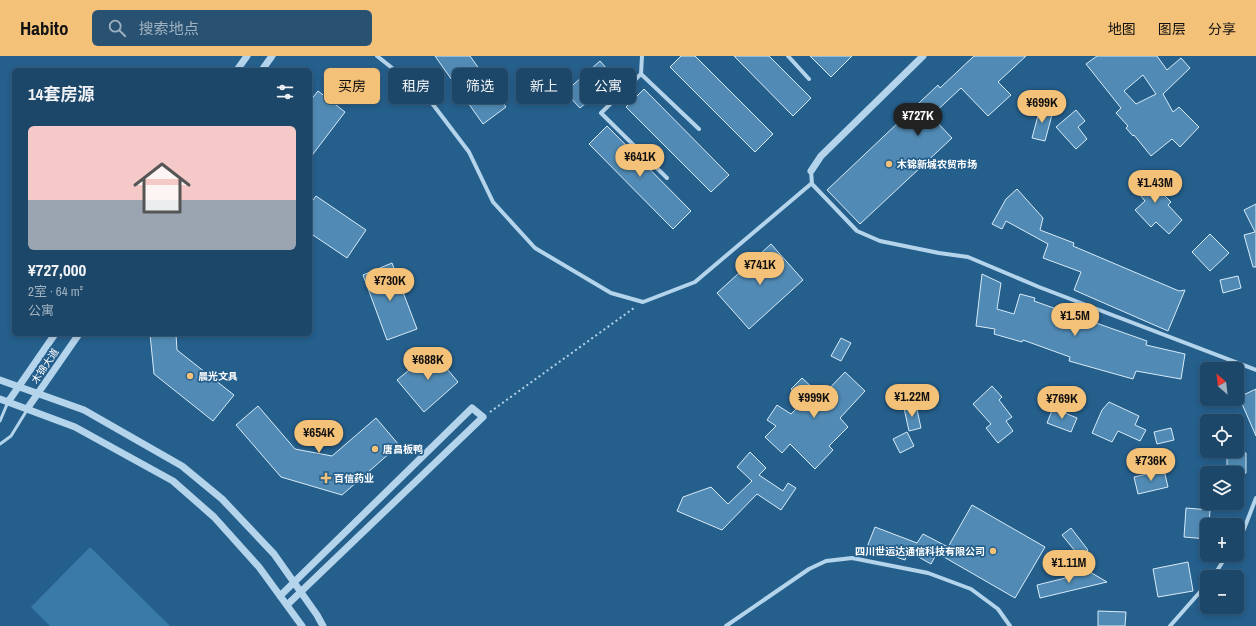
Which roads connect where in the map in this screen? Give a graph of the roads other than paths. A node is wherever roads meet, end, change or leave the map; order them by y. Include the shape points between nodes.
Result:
1 (247, 56) edge
2 (272, 56) edge
3 (377, 56) edge
4 (642, 56) edge
5 (788, 56) edge
6 (923, 56) edge
7 (238, 68) edge
8 (263, 68) edge
9 (641, 74) junction
10 (809, 79) dead end
11 (699, 129) dead end
12 (811, 171) joint
13 (667, 178) dead end
14 (812, 183) junction
15 (54, 336) edge
16 (78, 336) edge
17 (1256, 370) edge
18 (0, 380) edge
19 (19, 386) junction
20 (38, 394) junction
21 (0, 399) edge
22 (8, 402) junction
23 (28, 409) junction
24 (0, 421) edge
25 (0, 444) edge
26 (1256, 498) edge
27 (1244, 529) edge
28 (294, 582) junction
29 (301, 592) junction
30 (1200, 592) edge
31 (280, 596) junction
32 (287, 605) junction
33 (302, 626) edge
34 (323, 626) edge
35 (726, 626) edge
36 (1010, 626) edge
37 (1170, 626) edge

1 - 7 street
2 - 8 street
3 - 14 street via 426,94 469,152 493,202 535,248 611,293 643,302 695,282
4 - 9 street
5 - 10 street
6 - 12 street via 821,156
9 - 11 street
9 - 13 street via 601,113
12 - 14 street
14 - 17 street via 862,234 880,241 968,257
15 - 19 street, 木锦大道
16 - 20 street, 木锦大道
18 - 19 street
19 - 20 street
19 - 22 street, 木锦大道
20 - 23 street, 木锦大道
20 - 28 street via 84,410 182,466 222,499 274,554
21 - 22 street
22 - 23 street
22 - 24 lane
23 - 25 lane via 11,436
23 - 31 street via 76,426 173,481 214,517 259,567
26 - 27 street
28 - 29 street
28 - 29 street via 472,408 483,417
28 - 31 street
29 - 32 street
29 - 34 street
30 - 37 street
31 - 32 street
32 - 33 street
35 - 36 street via 809,569 826,561 852,558 928,573 971,589 998,609

